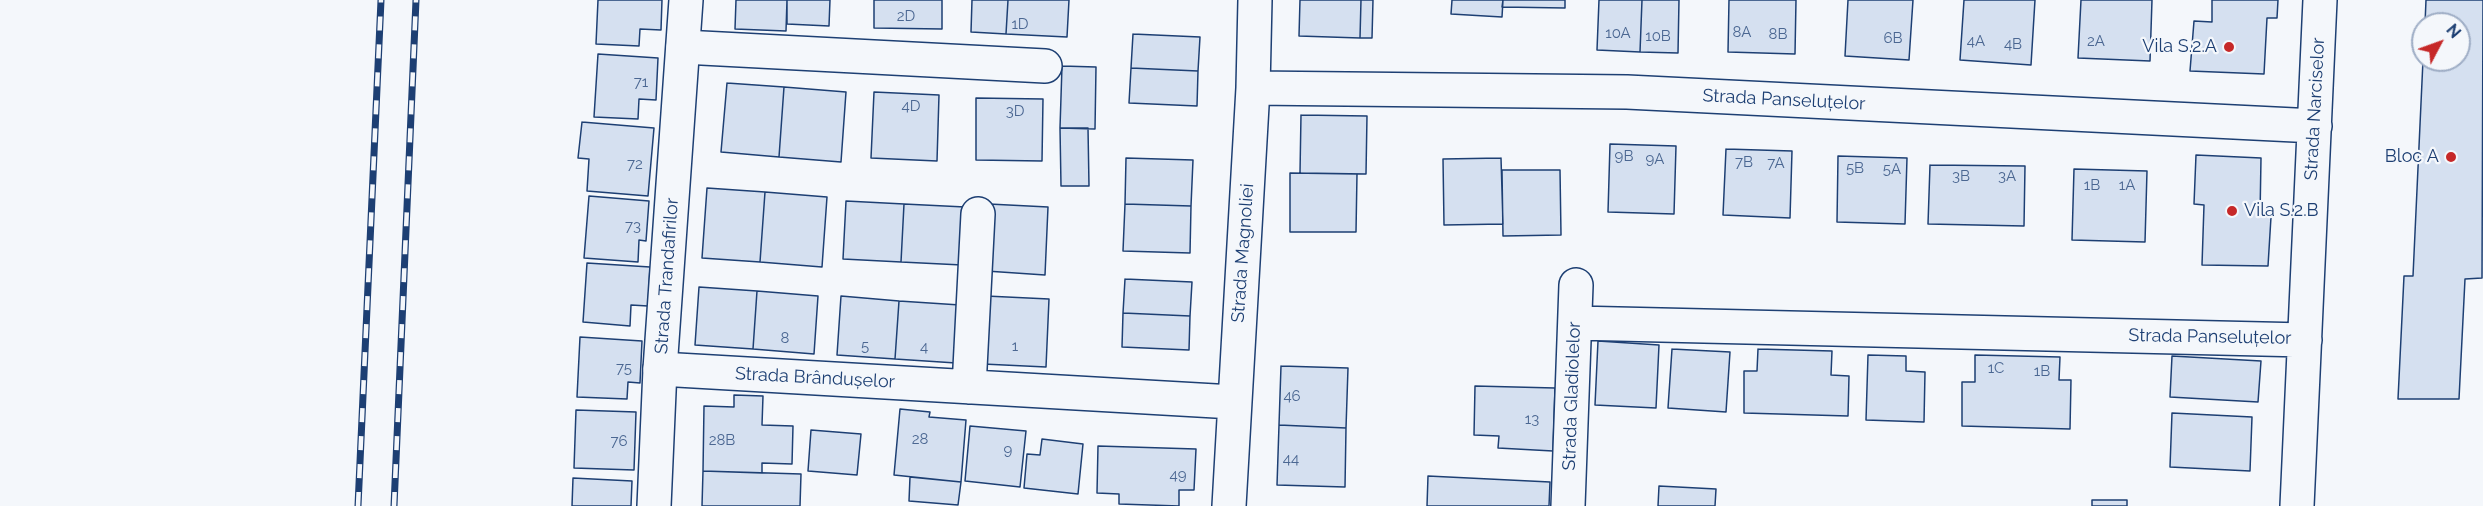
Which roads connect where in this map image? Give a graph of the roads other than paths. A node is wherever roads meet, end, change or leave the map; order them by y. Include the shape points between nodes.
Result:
1 (686, 0) edge
2 (1255, 0) edge
3 (2320, 0) edge
4 (683, 47) junction
5 (1045, 66) dead end
6 (1253, 88) junction
7 (2315, 126) junction
8 (978, 214) dead end
9 (1576, 285) dead end
10 (1575, 323) junction
11 (2305, 339) junction
12 (660, 369) junction
13 (969, 387) junction
14 (1233, 402) junction
15 (654, 506) edge
16 (1229, 506) edge
17 (1569, 506) edge
18 (2297, 506) edge

1 - 4 street, Strada Trandafirilor
2 - 6 street, Strada Magnoliei
3 - 7 street, Strada Narciselor
4 - 5 street
4 - 12 street, Strada Trandafirilor
6 - 7 street, Strada Panseluțelor via 1628,92
6 - 14 street, Strada Magnoliei
7 - 11 street, Strada Narciselor
8 - 13 street
9 - 10 street, Strada Gladiolelor
10 - 11 street, Strada Panseluțelor
10 - 17 street, Strada Gladiolelor
11 - 18 street, Strada Narciselor
12 - 13 street, Strada Brândușelor
12 - 15 street, Strada Trandafirilor
13 - 14 street, Strada Brândușelor
14 - 16 street, Strada Magnoliei

